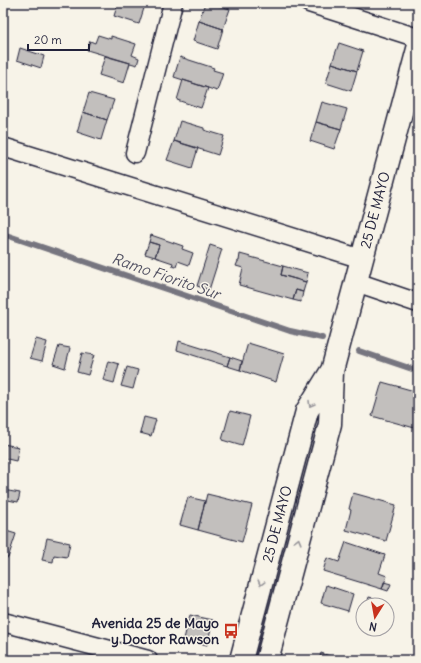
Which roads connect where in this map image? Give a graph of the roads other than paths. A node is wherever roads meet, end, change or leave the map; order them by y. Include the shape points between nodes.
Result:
1 (173, 3) edge
2 (309, 3) edge
3 (418, 38) edge
4 (418, 49) edge
5 (3, 147) edge
6 (135, 153) dead end
7 (362, 259) junction
8 (356, 282) junction
9 (418, 303) edge
10 (332, 371) junction
11 (3, 622) edge
12 (148, 660) edge
13 (241, 660) edge
14 (267, 660) edge

1 - 6 street
2 - 3 street
4 - 7 street, 25 DE MAYO
5 - 7 street
7 - 8 street, 25 DE MAYO
8 - 9 street
8 - 10 street, 25 DE MAYO
10 -> 13 street, 25 DE MAYO via 308,411
14 -> 10 street, 25 DE MAYO via 330,424
11 - 12 street

